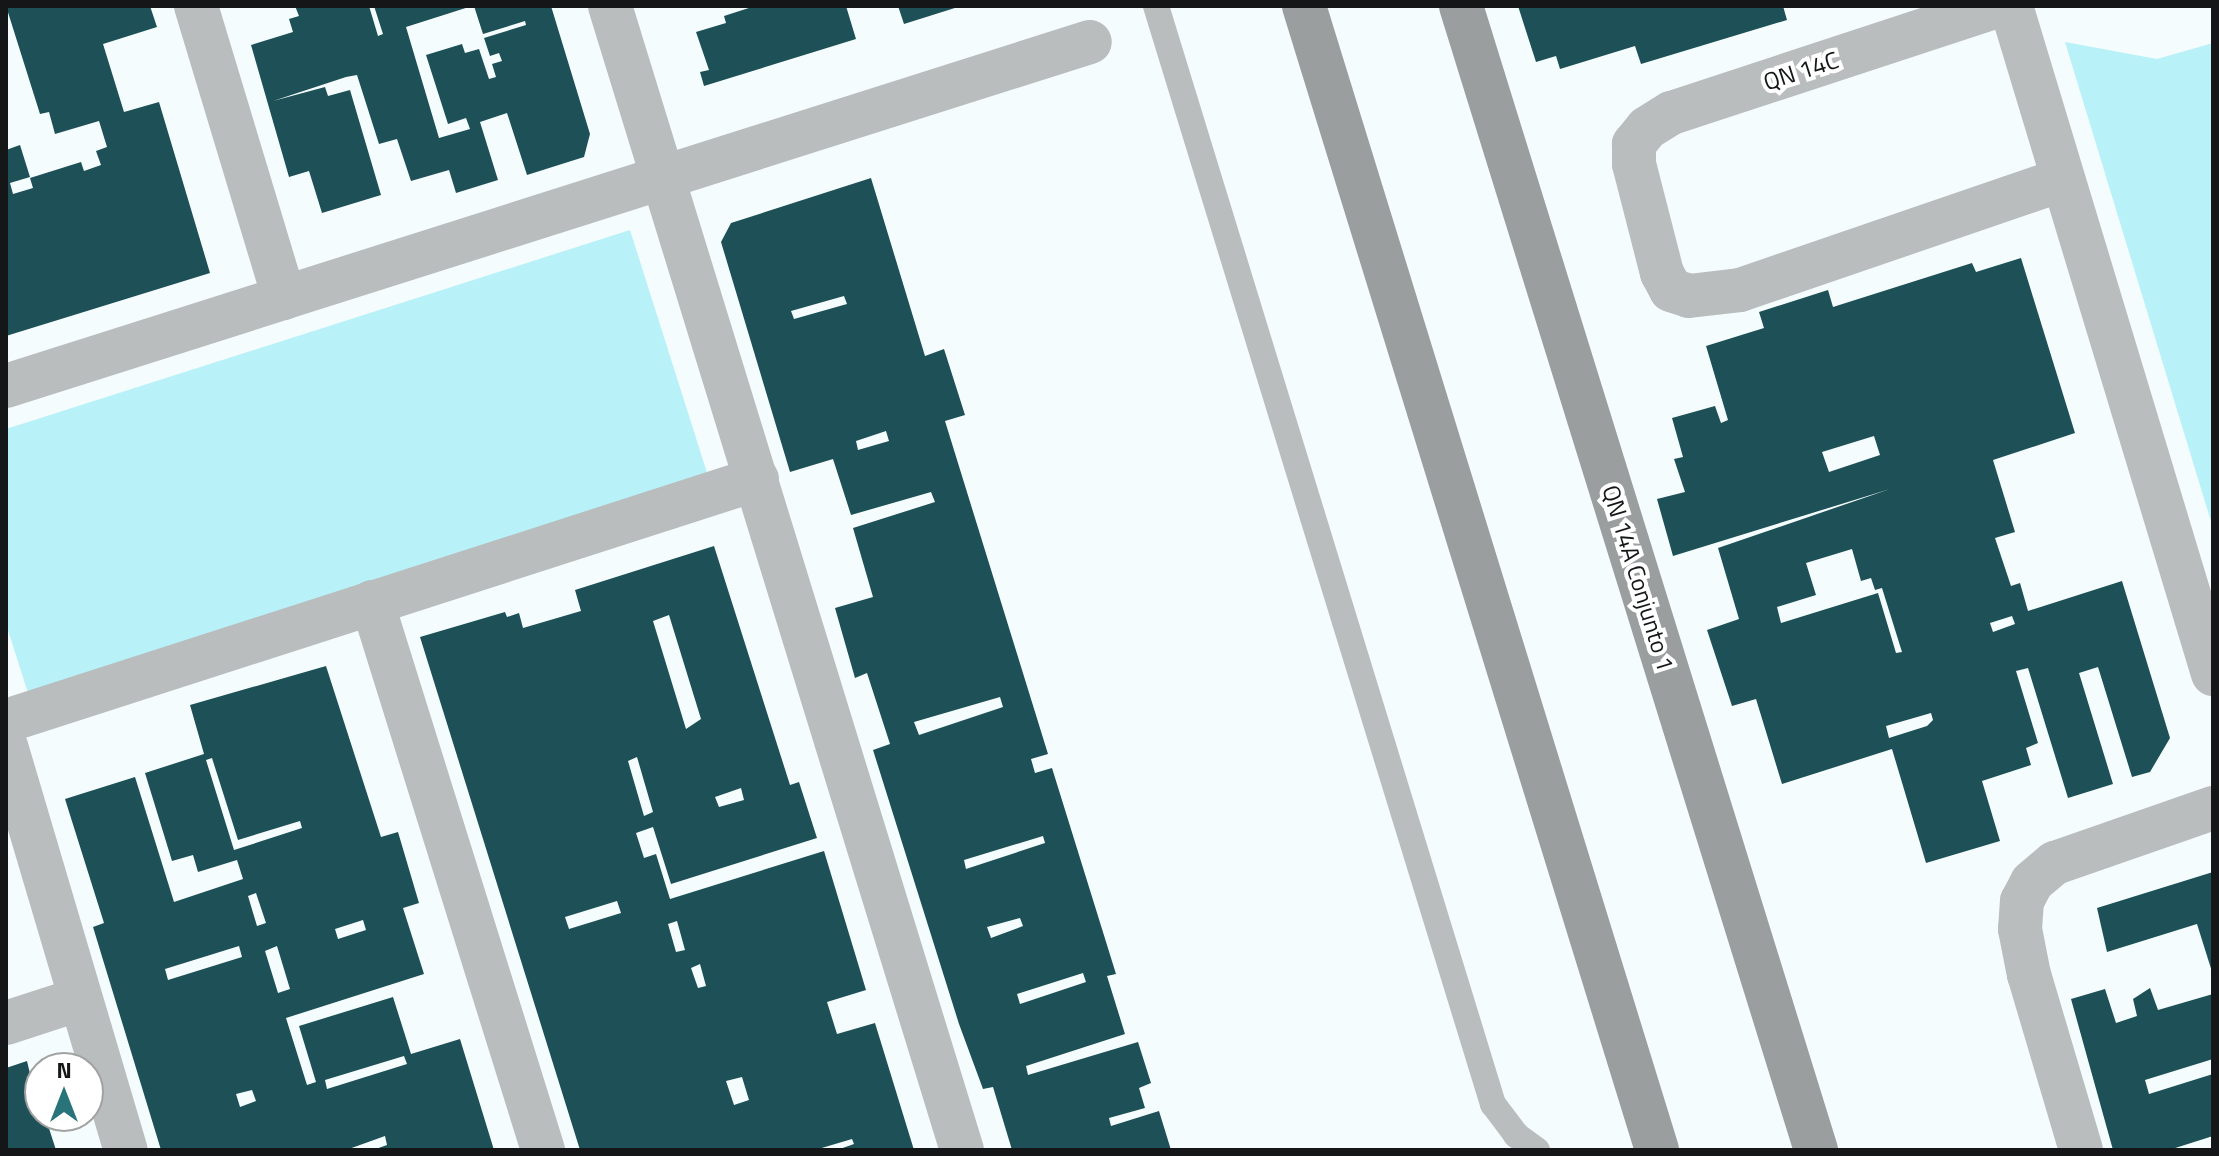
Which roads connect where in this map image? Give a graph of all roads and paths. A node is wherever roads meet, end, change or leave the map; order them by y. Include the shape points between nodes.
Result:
1 (196, 6) edge
2 (610, 6) edge
3 (1156, 6) edge
4 (1304, 6) edge
5 (1461, 6) edge
6 (1997, 6) edge
7 (2011, 6) edge
8 (1090, 42) dead end
9 (663, 176) junction
10 (2061, 180) junction
11 (284, 298) junction
12 (6, 386) edge
13 (757, 479) junction
14 (372, 602) junction
15 (2213, 674) edge
16 (6, 721) edge
17 (6, 746) edge
18 (2213, 808) edge
19 (80, 999) junction
20 (6, 1023) edge
21 (126, 1150) edge
22 (543, 1150) edge
23 (962, 1150) edge
24 (1537, 1150) edge
25 (1657, 1150) edge
26 (1816, 1150) edge
27 (2081, 1150) edge

1 - 11 street
2 - 9 street
3 - 24 lane via 1493,1104 1516,1135
4 - 25 main road
5 - 26 main road, QN 14A Conjunto 1
6 - 10 street, QN 14C via 1671,113 1647,128 1634,144 1634,164 1662,273 1671,290 1689,296 1740,290
7 - 10 street
8 - 9 street
9 - 11 street
9 - 13 street
10 - 15 street
11 - 12 street
13 - 14 street
13 - 23 street
14 - 16 street
14 - 22 street
17 - 19 street
18 - 27 street via 2055,863 2032,882 2022,901 2020,929 2029,975
19 - 20 street
19 - 21 street

